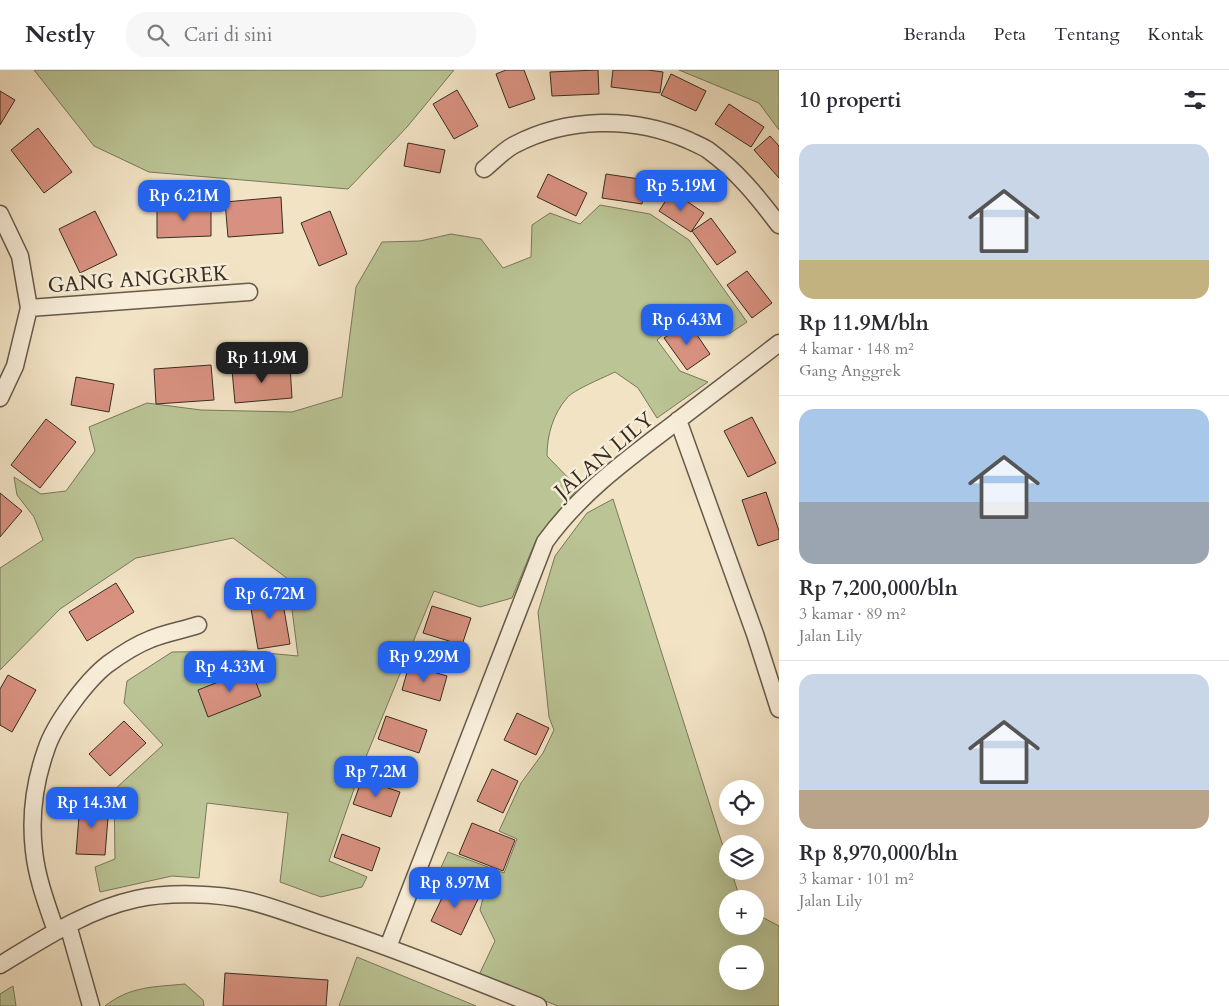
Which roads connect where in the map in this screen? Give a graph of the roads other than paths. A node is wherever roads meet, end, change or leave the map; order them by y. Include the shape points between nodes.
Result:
1 (484, 169) dead end
2 (0, 214) edge
3 (779, 225) edge
4 (249, 292) dead end
5 (29, 308) junction
6 (779, 343) edge
7 (0, 398) edge
8 (678, 420) junction
9 (198, 625) dead end
10 (779, 709) edge
11 (62, 928) junction
12 (388, 946) junction
13 (0, 965) edge
14 (91, 1006) edge
15 (538, 1006) edge

1 - 3 street via 512,146 541,134 605,122 644,125 707,149 738,174
2 - 5 street via 20,256
4 - 5 street, GANG ANGGREK
5 - 7 street via 15,366
6 - 8 street, JALAN LILY
8 - 10 street
8 - 12 street, JALAN LILY via 583,496 545,542
9 - 11 street via 150,639 108,665 83,690 46,748 32,823 34,851 38,878
11 - 12 street via 106,907 137,898 206,895 248,901
11 - 13 street
11 - 14 street
12 - 15 street

